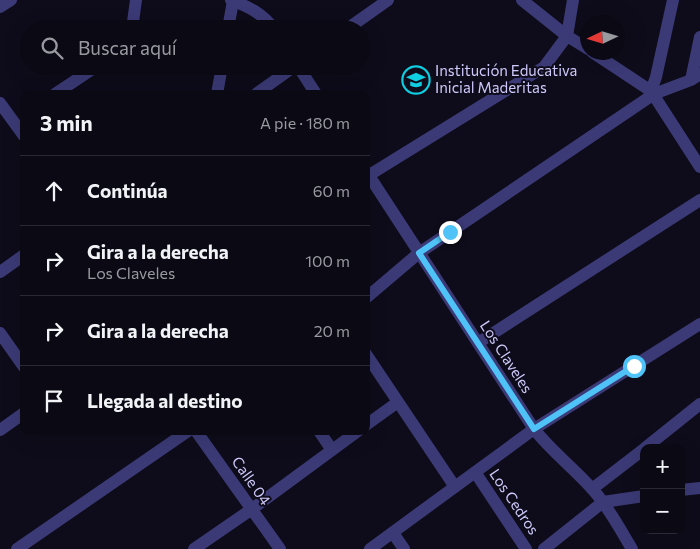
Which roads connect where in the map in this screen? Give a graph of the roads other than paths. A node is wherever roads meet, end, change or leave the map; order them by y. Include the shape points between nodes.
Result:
1 (11, 0) edge
2 (136, 0) edge
3 (232, 0) edge
4 (388, 0) edge
5 (522, 0) edge
6 (573, 0) edge
7 (672, 0) edge
8 (0, 7) edge
9 (133, 20) edge
10 (229, 20) edge
11 (266, 20) edge
12 (360, 20) edge
13 (567, 36) junction
14 (700, 37) edge
15 (580, 45) edge
16 (604, 60) edge
17 (84, 75) edge
18 (220, 75) edge
19 (283, 75) edge
20 (302, 75) edge
21 (696, 77) edge
22 (61, 90) edge
23 (218, 90) edge
24 (262, 90) edge
25 (313, 90) edge
26 (652, 92) junction
27 (0, 103) edge
28 (19, 118) edge
29 (700, 167) edge
30 (370, 172) edge
31 (370, 179) edge
32 (700, 200) edge
33 (419, 253) junction
34 (20, 258) edge
35 (0, 272) edge
36 (370, 295) edge
37 (700, 324) edge
38 (0, 333) edge
39 (478, 343) junction
40 (370, 360) edge
41 (20, 361) edge
42 (398, 402) junction
43 (698, 410) edge
44 (20, 416) edge
45 (370, 422) edge
46 (534, 429) junction
47 (0, 430) edge
48 (182, 435) edge
49 (199, 435) edge
50 (322, 435) edge
51 (353, 435) edge
52 (650, 444) edge
53 (332, 450) junction
54 (640, 451) edge
55 (475, 472) junction
56 (455, 487) junction
57 (700, 488) edge
58 (592, 489) junction
59 (685, 490) edge
60 (640, 497) edge
61 (603, 502) junction
62 (252, 509) junction
63 (393, 533) junction
64 (17, 549) edge
65 (194, 549) edge
66 (280, 549) edge
67 (370, 549) edge
68 (404, 549) edge
69 (526, 549) edge
70 (544, 549) edge
71 (632, 549) edge

1 - 8 street
2 - 9 street
3 - 10 street
3 - 11 street via 250,7
4 - 12 street
5 - 13 street
6 - 13 street
7 - 26 street
13 - 15 street
13 - 30 street via 544,67
14 - 21 street
16 - 26 street
17 - 22 street
18 - 23 street
19 - 24 street
20 - 25 street
21 - 26 street
26 - 29 street
26 - 33 street
27 - 28 street
31 - 33 street, Los Claveles
32 - 39 street
33 - 36 street
33 - 39 street, Los Claveles
34 - 35 street
37 - 46 street
38 - 41 street
39 - 46 street, Los Claveles
40 - 42 street
42 - 45 street
42 - 56 street
43 - 52 street
44 - 47 street
46 - 55 street
46 - 58 street, Los Claveles
48 - 64 street
49 - 62 street, Calle 04
50 - 53 street
51 - 53 street
53 - 62 street
54 - 58 street
55 - 56 street
55 - 69 street, Los Cedros
56 - 63 street
57 - 59 street
58 - 61 street, Los Claveles
60 - 61 street
61 - 70 street
61 - 71 street, Los Claveles
62 - 65 street
62 - 66 street, Calle 04
63 - 67 street
63 - 68 street

